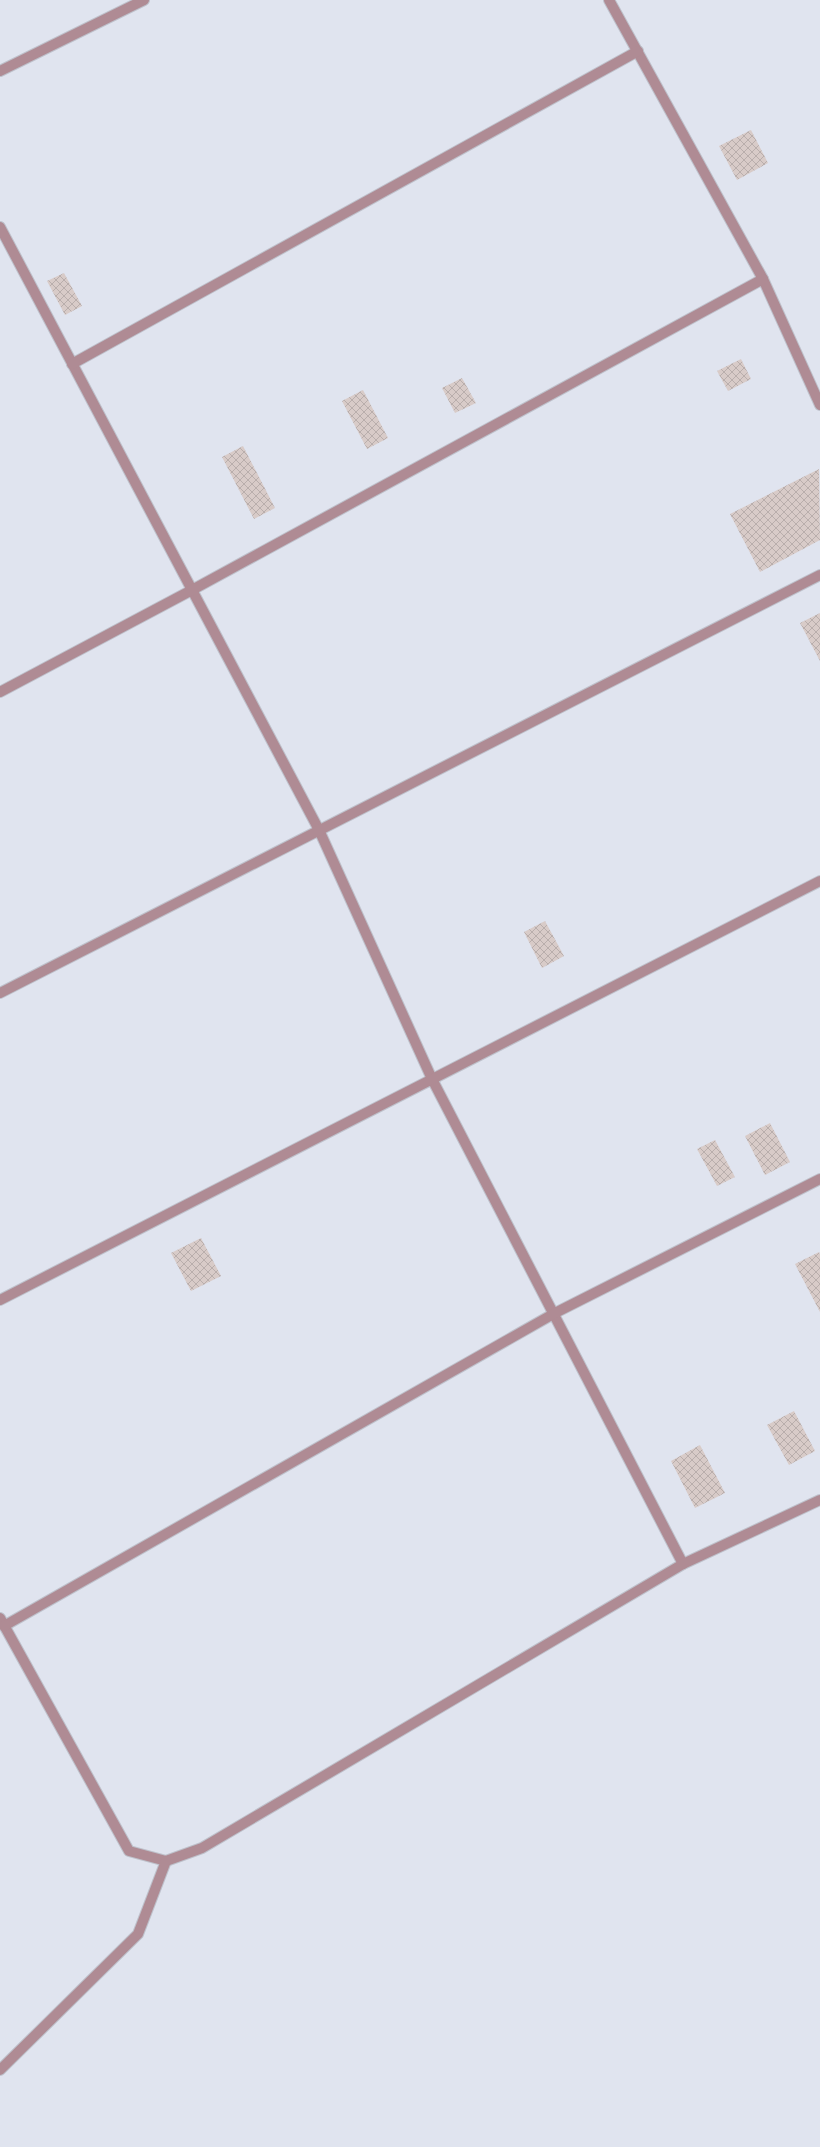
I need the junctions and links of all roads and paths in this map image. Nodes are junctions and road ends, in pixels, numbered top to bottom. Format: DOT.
graph roads {
  1 [pos="144,0"];
  2 [pos="609,0"];
  3 [pos="638,51"];
  4 [pos="0,71"];
  5 [pos="0,227"];
  6 [pos="763,279"];
  7 [pos="72,364"];
  8 [pos="819,402"];
  9 [pos="820,575"];
  10 [pos="192,590"];
  11 [pos="0,692"];
  12 [pos="319,830"];
  13 [pos="820,881"];
  14 [pos="0,993"];
  15 [pos="432,1079"];
  16 [pos="820,1180"];
  17 [pos="0,1300"];
  18 [pos="555,1313"];
  19 [pos="820,1500"];
  20 [pos="683,1564"];
  21 [pos="2,1622"];
  22 [pos="166,1861"];
  23 [pos="0,2070"];
  1 -- 4 [label="street"];
  2 -- 3 [label="street"];
  3 -- 6 [label="street"];
  3 -- 7 [label="street"];
  5 -- 7 [label="street"];
  6 -- 8 [label="street"];
  6 -- 10 [label="street"];
  7 -- 10 [label="street"];
  9 -- 12 [label="street"];
  10 -- 11 [label="street"];
  10 -- 12 [label="street"];
  12 -- 14 [label="street"];
  12 -- 15 [label="street"];
  13 -- 15 [label="street"];
  15 -- 17 [label="street"];
  15 -- 18 [label="street"];
  16 -- 18 [label="street"];
  18 -- 20 [label="street"];
  18 -- 21 [label="street"];
  19 -- 20 [label="street"];
  20 -- 22 [label="street"];
  21 -- 22 [label="street"];
  22 -- 23 [label="street"];
}
